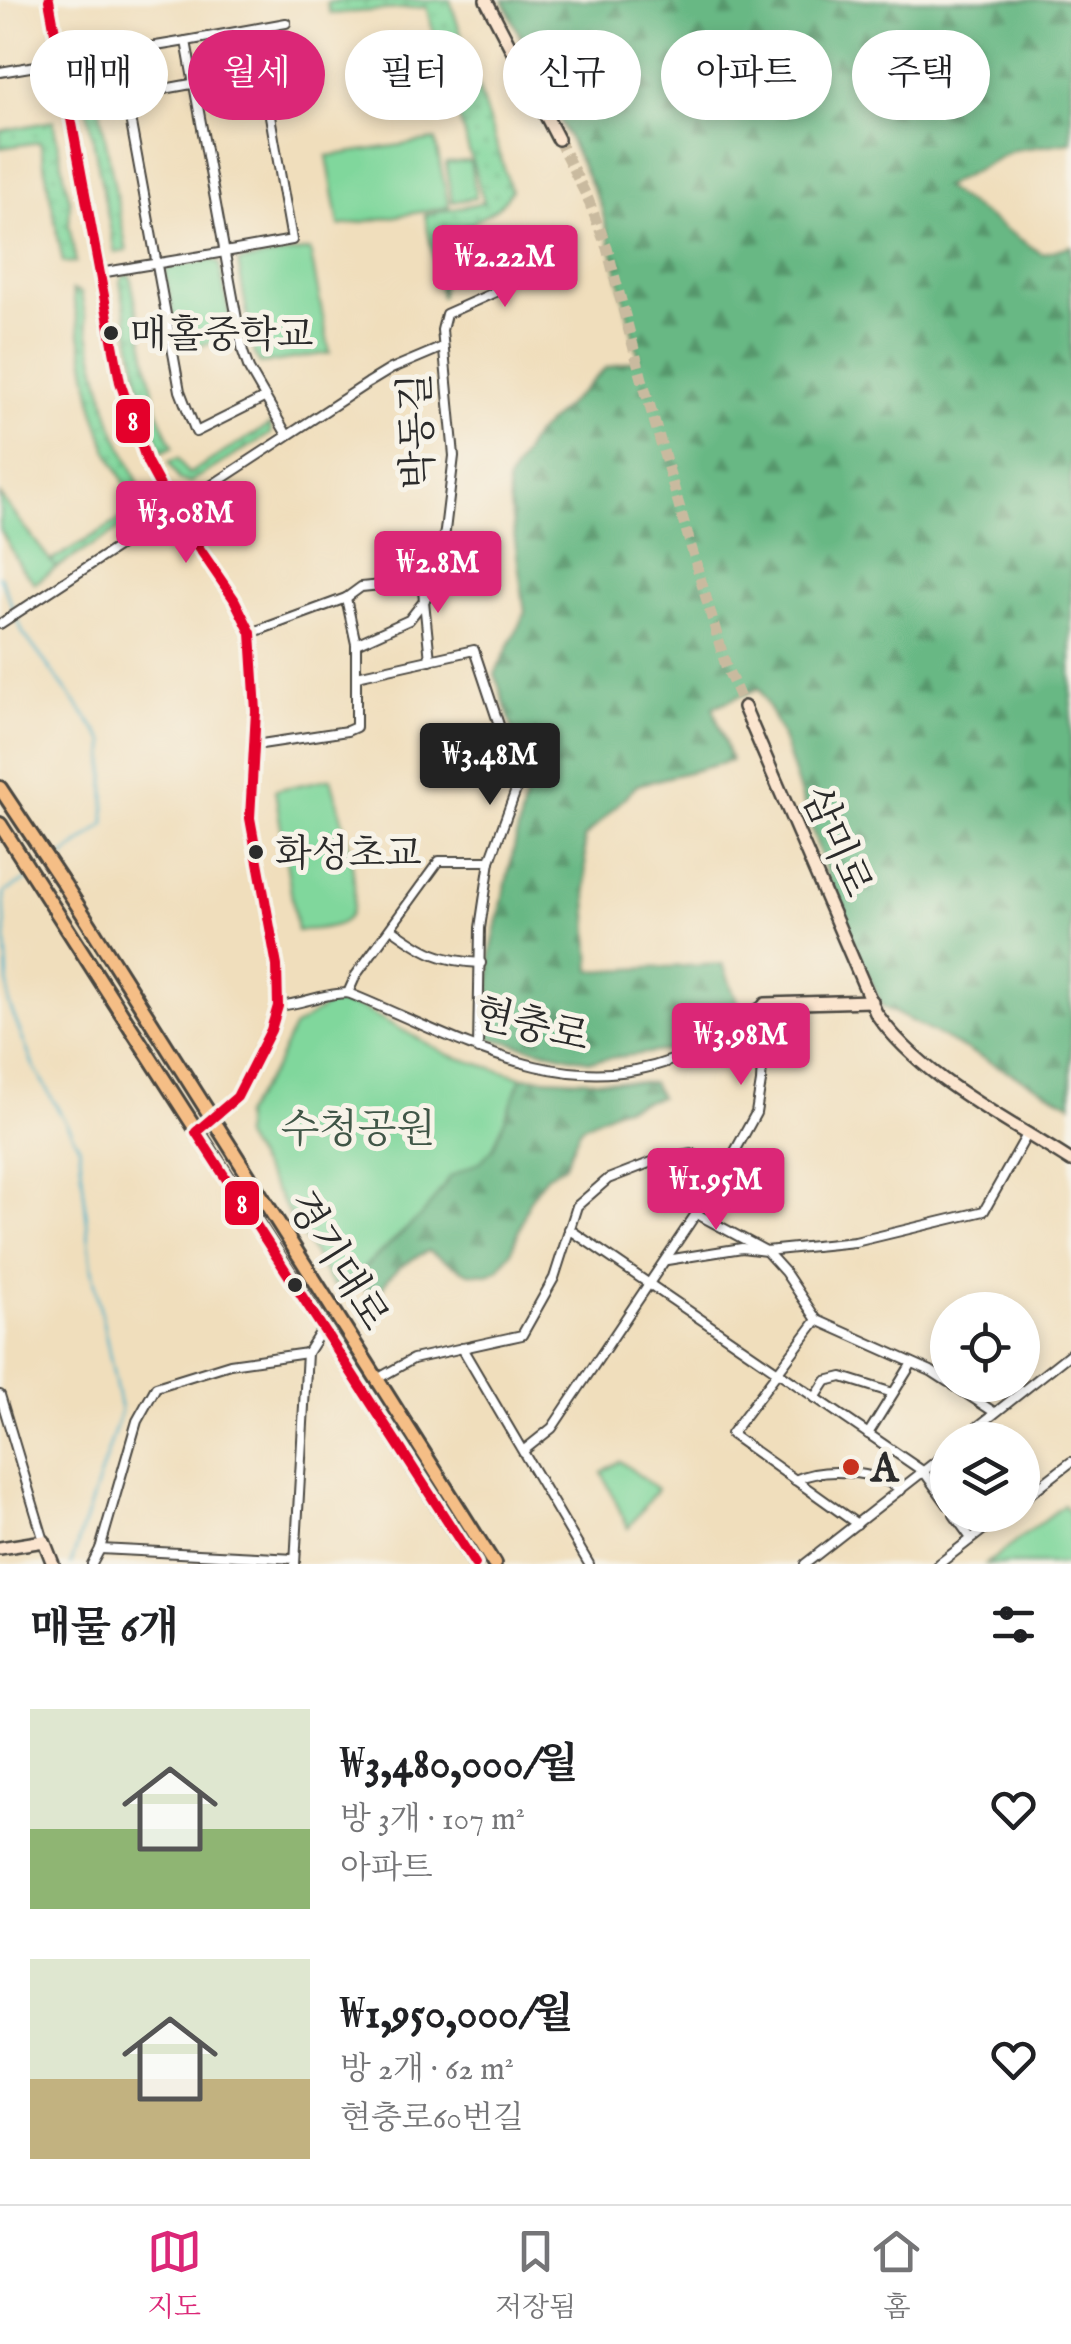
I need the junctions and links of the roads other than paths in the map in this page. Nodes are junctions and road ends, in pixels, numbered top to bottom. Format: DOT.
graph roads {
  1 [pos="49,0"];
  2 [pos="486,0"];
  3 [pos="286,22"];
  4 [pos="55,30"];
  5 [pos="186,41"];
  6 [pos="168,44"];
  7 [pos="188,52"];
  8 [pos="30,66"];
  9 [pos="0,72"];
  10 [pos="188,84"];
  11 [pos="72,120"];
  12 [pos="201,120"];
  13 [pos="271,120"];
  14 [pos="558,140"];
  15 [pos="224,252"];
  16 [pos="157,264"];
  17 [pos="556,265"];
  18 [pos="100,273"];
  19 [pos="443,347"];
  20 [pos="264,398"];
  21 [pos="287,435"];
  22 [pos="173,510"];
  23 [pos="346,598"];
  24 [pos="424,604"];
  25 [pos="1,624"];
  26 [pos="250,633"];
  27 [pos="356,644"];
  28 [pos="430,660"];
  29 [pos="356,676"];
  30 [pos="744,707"];
  31 [pos="255,746"];
  32 [pos="0,788"];
  33 [pos="0,824"];
  34 [pos="490,861"];
  35 [pos="391,928"];
  36 [pos="482,964"];
  37 [pos="348,993"];
  38 [pos="872,1001"];
  39 [pos="766,1004"];
  40 [pos="278,1006"];
  41 [pos="723,1029"];
  42 [pos="478,1050"];
  43 [pos="763,1052"];
  44 [pos="213,1121"];
  45 [pos="196,1132"];
  46 [pos="1028,1132"];
  47 [pos="1071,1160"];
  48 [pos="722,1174"];
  49 [pos="698,1214"];
  50 [pos="570,1229"];
  51 [pos="766,1252"];
  52 [pos="666,1260"];
  53 [pos="650,1284"];
  54 [pos="817,1320"];
  55 [pos="323,1328"];
  56 [pos="462,1348"];
  57 [pos="307,1353"];
  58 [pos="1071,1353"];
  59 [pos="912,1362"];
  60 [pos="776,1372"];
  61 [pos="930,1372"];
  62 [pos="376,1379"];
  63 [pos="894,1394"];
  64 [pos="0,1395"];
  65 [pos="815,1398"];
  66 [pos="979,1402"];
  67 [pos="994,1412"];
  68 [pos="982,1422"];
  69 [pos="868,1434"];
  70 [pos="522,1451"];
  71 [pos="1071,1462"];
  72 [pos="930,1467"];
  73 [pos="924,1472"];
  74 [pos="795,1480"];
  75 [pos="930,1480"];
  76 [pos="1040,1486"];
  77 [pos="901,1490"];
  78 [pos="857,1524"];
  79 [pos="966,1532"];
  80 [pos="977,1532"];
  81 [pos="970,1537"];
  82 [pos="44,1540"];
  83 [pos="0,1548"];
  84 [pos="100,1550"];
  85 [pos="295,1561"];
  86 [pos="53,1564"];
  87 [pos="92,1564"];
  88 [pos="475,1564"];
  89 [pos="494,1564"];
  90 [pos="589,1564"];
  91 [pos="806,1564"];
  92 [pos="939,1564"];
  1 -- 4 [label="street"];
  2 -- 14 [label="street"];
  3 -- 5 [label="street"];
  5 -- 6 [label="street"];
  5 -- 7 [label="street"];
  8 -- 9 [label="street"];
  10 -- 16 [label="street"];
  11 -- 18 [label="street"];
  12 -- 15 [label="street"];
  13 -- 15 [label="street"];
  15 -- 16 [label="street"];
  15 -- 20 [label="street"];
  16 -- 18 [label="street"];
  16 -- 20 [label="street"];
  17 -- 19 [label="street"];
  18 -- 22 [label="street"];
  19 -- 21 [label="street"];
  19 -- 24 [label="street, 박동길"];
  20 -- 21 [label="street"];
  21 -- 22 [label="street"];
  22 -- 25 [label="street"];
  22 -- 26 [label="street"];
  23 -- 24 [label="street"];
  23 -- 26 [label="street"];
  23 -- 27 [label="street"];
  24 -- 27 [label="street"];
  24 -- 28 [label="street"];
  26 -- 31 [label="street"];
  27 -- 29 [label="street"];
  28 -- 29 [label="street"];
  28 -- 34 [label="street"];
  29 -- 31 [label="street"];
  30 -- 38 [label="street, 삼미로"];
  31 -- 40 [label="street"];
  32 -- 44 [label="main road, 경기대로"];
  33 -- 45 [label="main road, 경기대로"];
  34 -- 35 [label="street"];
  34 -- 36 [label="street"];
  35 -- 36 [label="street"];
  35 -- 37 [label="street"];
  36 -- 42 [label="street"];
  37 -- 40 [label="street"];
  37 -- 42 [label="street, 현충로"];
  38 -- 39 [label="street"];
  38 -- 46 [label="street"];
  39 -- 41 [label="street, 현충로"];
  39 -- 43 [label="street"];
  40 -- 44 [label="street"];
  41 -- 42 [label="street, 현충로"];
  41 -- 43 [label="street"];
  43 -- 48 [label="street"];
  44 -- 45 [label="street"];
  44 -- 62 [label="main road, 경기대로"];
  45 -- 55 [label="main road, 경기대로"];
  46 -- 47 [label="street"];
  46 -- 51 [label="street"];
  48 -- 49 [label="street"];
  48 -- 50 [label="street"];
  49 -- 51 [label="street"];
  49 -- 52 [label="street"];
  50 -- 53 [label="street"];
  50 -- 56 [label="street"];
  51 -- 52 [label="street"];
  51 -- 54 [label="street"];
  52 -- 53 [label="street"];
  53 -- 60 [label="street"];
  53 -- 70 [label="street"];
  54 -- 59 [label="street"];
  54 -- 60 [label="street"];
  55 -- 57 [label="street"];
  55 -- 88 [label="main road, 경기대로"];
  56 -- 62 [label="street"];
  56 -- 70 [label="street"];
  57 -- 84 [label="street"];
  57 -- 85 [label="street"];
  58 -- 67 [label="street"];
  59 -- 61 [label="street"];
  59 -- 63 [label="street"];
  60 -- 65 [label="street"];
  60 -- 74 [label="street"];
  62 -- 89 [label="main road, 경기대로"];
  63 -- 65 [label="street"];
  63 -- 69 [label="street"];
  64 -- 82 [label="street"];
  65 -- 69 [label="street"];
  66 -- 67 [label="street"];
  67 -- 68 [label="street"];
  69 -- 73 [label="street"];
  70 -- 90 [label="street"];
  71 -- 76 [label="street"];
  72 -- 73 [label="street"];
  73 -- 75 [label="street"];
  73 -- 77 [label="street"];
  74 -- 77 [label="street"];
  74 -- 78 [label="street"];
  77 -- 78 [label="street"];
  78 -- 91 [label="street"];
  79 -- 81 [label="street"];
  80 -- 81 [label="street"];
  81 -- 92 [label="street"];
  82 -- 83 [label="street"];
  82 -- 86 [label="street"];
  84 -- 85 [label="street"];
  84 -- 87 [label="street"];
}
